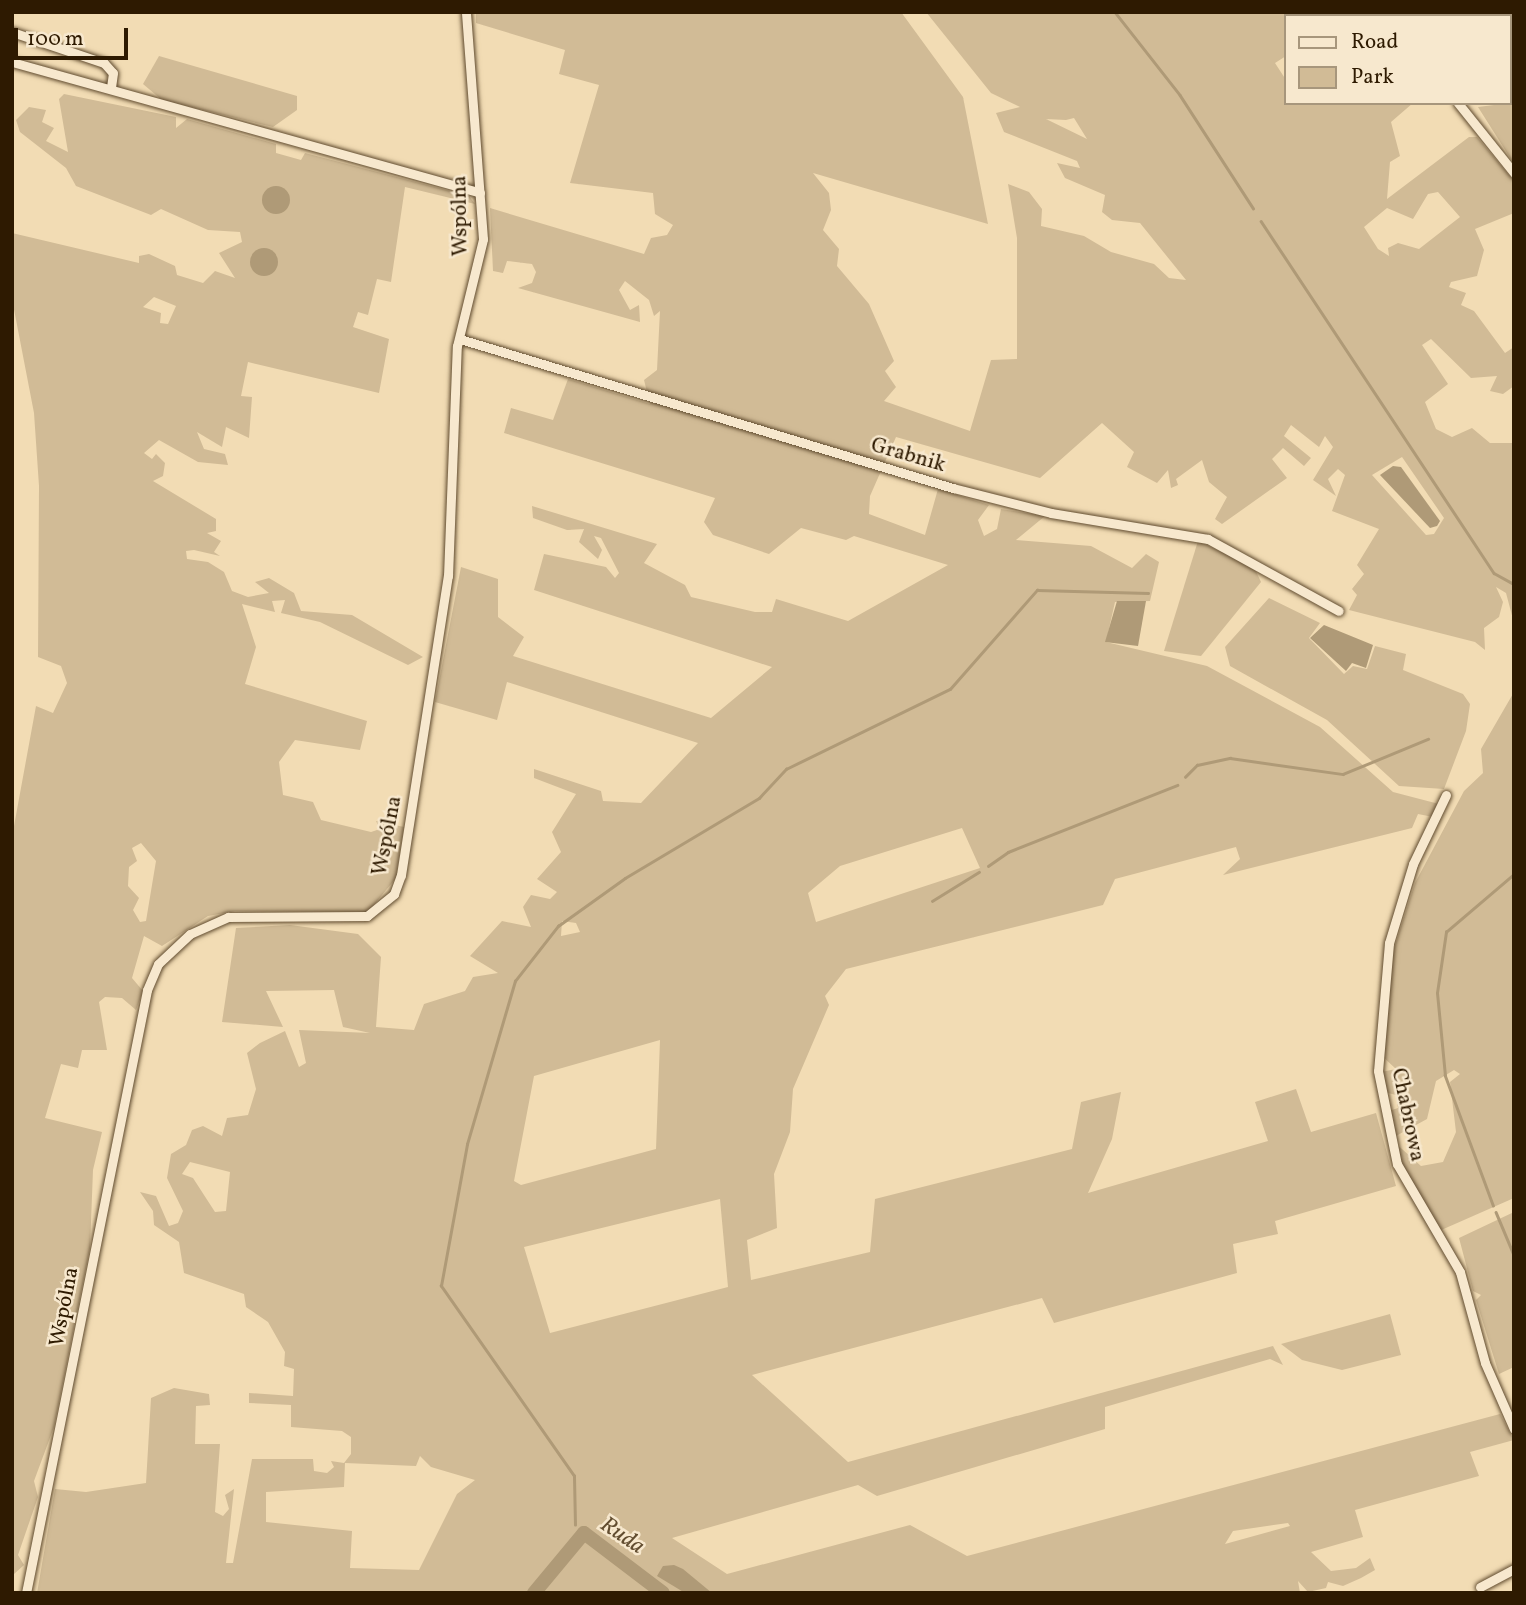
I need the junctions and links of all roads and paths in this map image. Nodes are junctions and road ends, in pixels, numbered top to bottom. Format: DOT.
graph roads {
  1 [pos="466,12"];
  2 [pos="12,32"];
  3 [pos="12,62"];
  4 [pos="111,88"];
  5 [pos="1460,105"];
  6 [pos="1514,173"];
  7 [pos="480,193"];
  8 [pos="460,339"];
  9 [pos="1339,611"];
  10 [pos="1447,795"];
  11 [pos="1514,1429"];
  12 [pos="1514,1569"];
  13 [pos="1480,1587"];
  14 [pos="26,1593"];
  1 -- 7 [label="street, Wspólna"];
  2 -- 4 [label="street"];
  3 -- 4 [label="street"];
  4 -- 7 [label="street"];
  5 -- 6 [label="street"];
  7 -- 8 [label="street, Wspólna"];
  8 -- 9 [label="street, Grabnik"];
  8 -- 14 [label="street, Wspólna"];
  10 -- 11 [label="street, Chabrowa"];
  12 -- 13 [label="street"];
}
